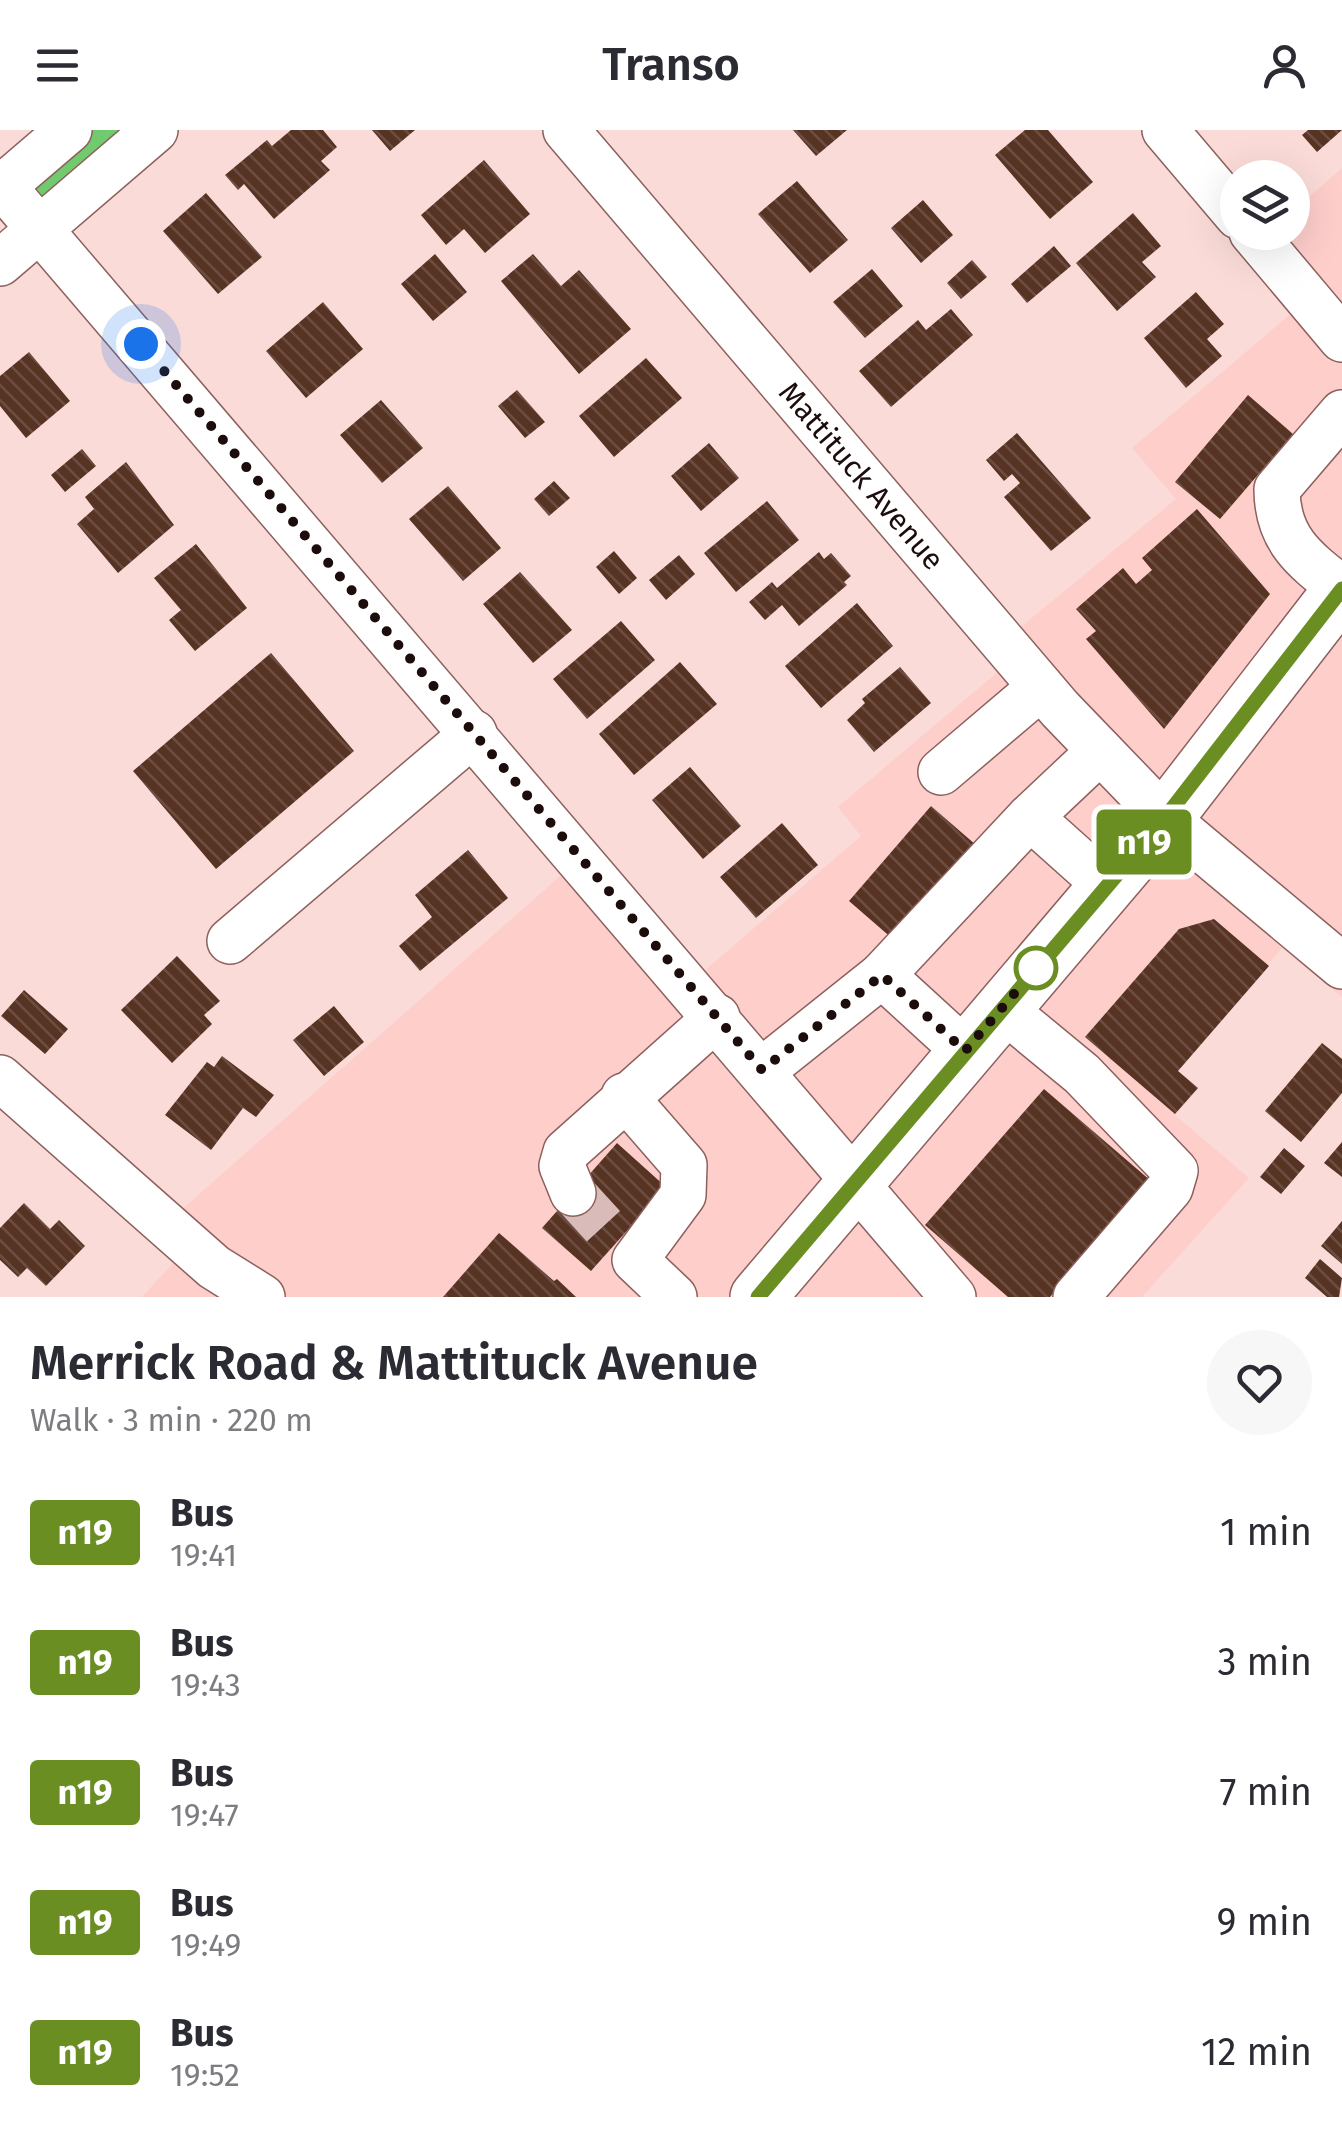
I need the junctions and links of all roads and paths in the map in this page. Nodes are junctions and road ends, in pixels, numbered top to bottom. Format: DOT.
graph roads {
  1 [pos="69,130"];
  2 [pos="155,130"];
  3 [pos="566,130"];
  4 [pos="1165,130"];
  5 [pos="1,186"];
  6 [pos="1220,195"];
  7 [pos="40,228"];
  8 [pos="1267,250"];
  9 [pos="0,263"];
  10 [pos="1342,339"];
  11 [pos="1342,413"];
  12 [pos="1342,589"];
  13 [pos="1041,687"];
  14 [pos="474,733"];
  15 [pos="1100,750"];
  16 [pos="941,772"];
  17 [pos="1030,817"];
  18 [pos="1165,818"];
  19 [pos="1107,886"];
  20 [pos="230,940"];
  21 [pos="1342,966"];
  22 [pos="882,975"];
  23 [pos="1002,1008"];
  24 [pos="716,1017"];
  25 [pos="965,1051"];
  26 [pos="762,1070"];
  27 [pos="0,1078"];
  28 [pos="624,1096"];
  29 [pos="856,1178"];
  30 [pos="573,1192"];
  31 [pos="262,1297"];
  32 [pos="674,1297"];
  33 [pos="758,1297"];
  34 [pos="953,1297"];
  35 [pos="1076,1297"];
  1 -- 5 [label="street"];
  2 -- 7 [label="street"];
  3 -- 13 [label="street, Mattituck Avenue"];
  4 -- 6 [label="street"];
  5 -- 7 [label="street"];
  7 -- 9 [label="street"];
  7 -- 14 [label="street"];
  8 -- 10 [label="street"];
  11 -- 12 [label="street"];
  12 -- 18 [label="main road"];
  13 -- 15 [label="street, Mattituck Avenue"];
  13 -- 16 [label="street"];
  14 -- 20 [label="street"];
  14 -- 24 [label="street"];
  15 -- 17 [label="street"];
  15 -- 18 [label="street, Mattituck Avenue"];
  17 -- 19 [label="street"];
  17 -- 22 [label="street"];
  18 -- 19 [label="main road"];
  18 -- 21 [label="street, Mattituck Avenue"];
  19 -- 23 [label="main road"];
  22 -- 25 [label="street"];
  22 -- 26 [label="street"];
  23 -- 25 [label="main road"];
  23 -- 35 [label="street"];
  24 -- 26 [label="street"];
  24 -- 28 [label="street"];
  25 -- 29 [label="main road"];
  26 -- 29 [label="street"];
  27 -- 31 [label="street"];
  28 -- 30 [label="street"];
  28 -- 32 [label="street"];
  29 -- 33 [label="main road"];
  29 -- 34 [label="street"];
}
